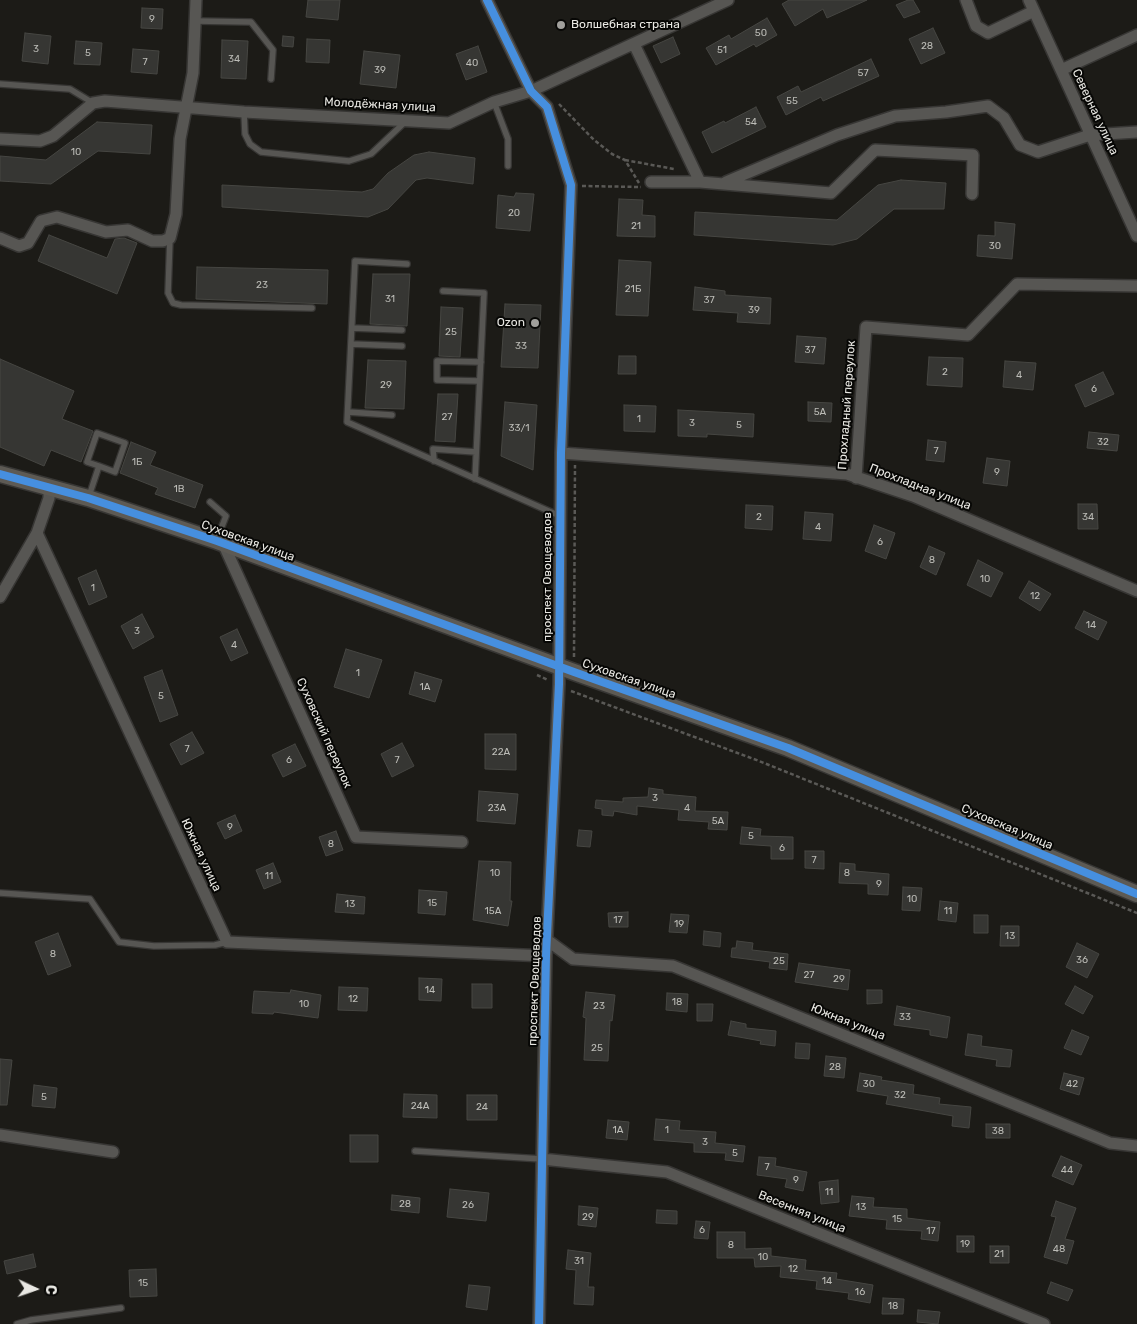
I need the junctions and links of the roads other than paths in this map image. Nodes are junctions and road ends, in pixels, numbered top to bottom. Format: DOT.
graph roads {
  1 [pos="196,0"];
  2 [pos="488,0"];
  3 [pos="728,0"];
  4 [pos="966,0"];
  5 [pos="1031,5"];
  6 [pos="196,21"];
  7 [pos="1137,35"];
  8 [pos="634,44"];
  9 [pos="1061,70"];
  10 [pos="271,79"];
  11 [pos="0,84"];
  12 [pos="536,88"];
  13 [pos="494,102"];
  14 [pos="94,103"];
  15 [pos="186,107"];
  16 [pos="244,112"];
  17 [pos="408,120"];
  18 [pos="1137,132"];
  19 [pos="1090,134"];
  20 [pos="0,139"];
  21 [pos="508,166"];
  22 [pos="651,182"];
  23 [pos="700,182"];
  24 [pos="724,183"];
  25 [pos="972,194"];
  26 [pos="1137,236"];
  27 [pos="0,238"];
  28 [pos="170,238"];
  29 [pos="407,264"];
  30 [pos="1137,286"];
  31 [pos="443,291"];
  32 [pos="312,308"];
  33 [pos="352,328"];
  34 [pos="402,330"];
  35 [pos="351,344"];
  36 [pos="402,346"];
  37 [pos="481,362"];
  38 [pos="480,381"];
  39 [pos="348,412"];
  40 [pos="392,415"];
  41 [pos="476,452"];
  42 [pos="561,453"];
  43 [pos="434,460"];
  44 [pos="98,466"];
  45 [pos="0,474"];
  46 [pos="856,478"];
  47 [pos="475,479"];
  48 [pos="49,486"];
  49 [pos="88,498"];
  50 [pos="210,502"];
  51 [pos="560,516"];
  52 [pos="37,533"];
  53 [pos="220,542"];
  54 [pos="1137,591"];
  55 [pos="0,598"];
  56 [pos="559,667"];
  57 [pos="462,842"];
  58 [pos="0,892"];
  59 [pos="1137,894"];
  60 [pos="547,940"];
  61 [pos="226,942"];
  62 [pos="546,956"];
  63 [pos="0,1135"];
  64 [pos="1137,1146"];
  65 [pos="415,1151"];
  66 [pos="113,1152"];
  67 [pos="542,1159"];
  68 [pos="121,1308"];
  69 [pos="18,1324"];
  70 [pos="538,1324"];
  71 [pos="1044,1324"];
  1 -- 6 [label="street"];
  2 -- 12 [label="street, проспект Овощеводов"];
  3 -- 8 [label="street, Молодёжная улица"];
  4 -- 5 [label="street"];
  5 -- 9 [label="street, Северная улица"];
  6 -- 10 [label="lane"];
  6 -- 15 [label="street"];
  7 -- 9 [label="street"];
  8 -- 12 [label="street, Молодёжная улица"];
  8 -- 23 [label="street"];
  9 -- 19 [label="street, Северная улица"];
  11 -- 14 [label="lane"];
  12 -- 13 [label="street, Молодёжная улица"];
  12 -- 42 [label="street, проспект Овощеводов"];
  13 -- 17 [label="street, Молодёжная улица"];
  13 -- 21 [label="lane"];
  14 -- 15 [label="street, Молодёжная улица"];
  14 -- 20 [label="street"];
  15 -- 16 [label="street, Молодёжная улица"];
  15 -- 28 [label="street"];
  16 -- 17 [label="street, Молодёжная улица"];
  16 -- 17 [label="lane"];
  18 -- 19 [label="street"];
  19 -- 24 [label="street"];
  19 -- 26 [label="street, Северная улица"];
  22 -- 23 [label="street"];
  23 -- 24 [label="street"];
  24 -- 25 [label="street"];
  27 -- 28 [label="street"];
  28 -- 32 [label="lane"];
  29 -- 33 [label="lane"];
  30 -- 46 [label="street, Прохладный переулок"];
  31 -- 37 [label="lane"];
  33 -- 34 [label="lane"];
  33 -- 35 [label="lane"];
  35 -- 36 [label="lane"];
  35 -- 39 [label="lane"];
  37 -- 38 [label="lane"];
  37 -- 38 [label="lane"];
  38 -- 41 [label="lane"];
  39 -- 40 [label="lane"];
  39 -- 43 [label="lane"];
  41 -- 43 [label="lane"];
  41 -- 47 [label="lane"];
  42 -- 46 [label="street, Прохладная улица"];
  42 -- 51 [label="street, проспект Овощеводов"];
  43 -- 47 [label="lane"];
  44 -- 44 [label="lane"];
  44 -- 49 [label="lane"];
  45 -- 48 [label="street, Суховская улица"];
  46 -- 54 [label="street, Прохладная улица"];
  47 -- 51 [label="lane"];
  48 -- 49 [label="street, Суховская улица"];
  48 -- 52 [label="street"];
  49 -- 53 [label="street, Суховская улица"];
  50 -- 53 [label="lane"];
  51 -- 56 [label="street, проспект Овощеводов"];
  52 -- 55 [label="street"];
  52 -- 61 [label="street, Южная улица"];
  53 -- 56 [label="street, Суховская улица"];
  53 -- 57 [label="street, Суховский переулок"];
  56 -- 59 [label="street, Суховская улица"];
  56 -- 60 [label="street, проспект Овощеводов"];
  58 -- 61 [label="lane"];
  60 -- 62 [label="street, проспект Овощеводов"];
  60 -- 64 [label="street, Южная улица"];
  61 -- 62 [label="street"];
  62 -- 67 [label="street, проспект Овощеводов"];
  63 -- 66 [label="street"];
  65 -- 67 [label="lane"];
  67 -- 70 [label="street, проспект Овощеводов"];
  67 -- 71 [label="street, Весенняя улица"];
  68 -- 69 [label="lane"];
}
